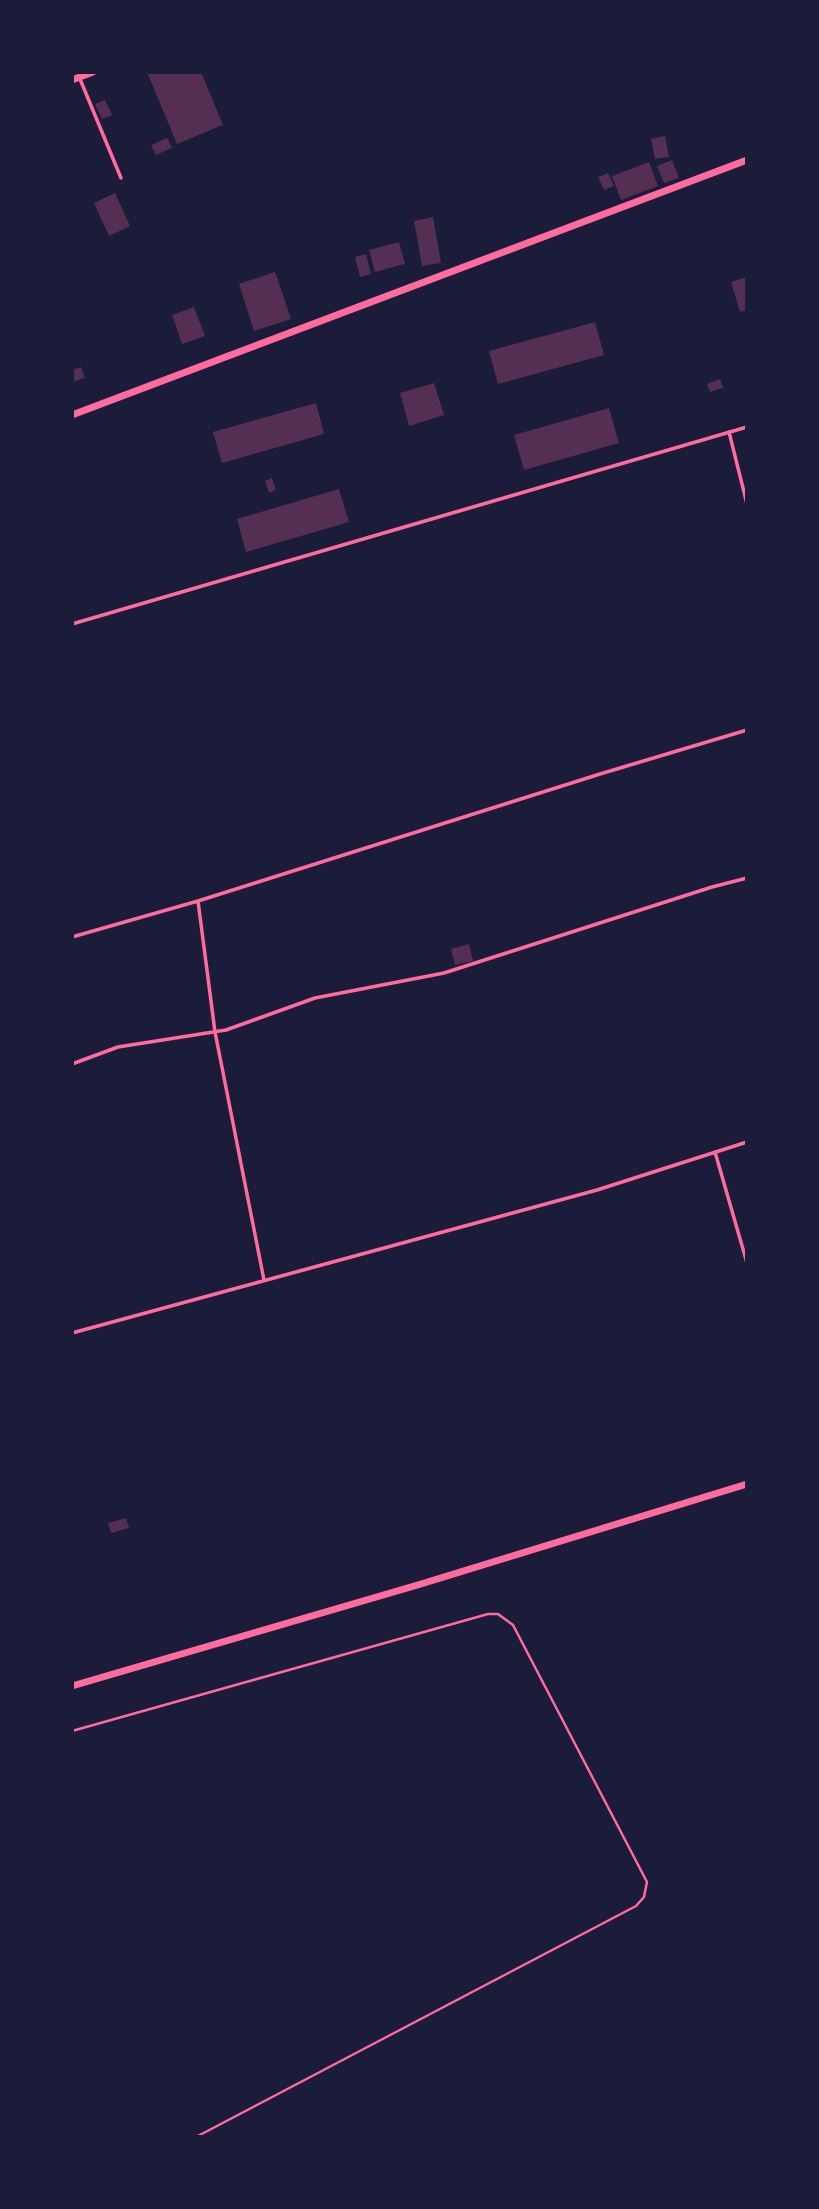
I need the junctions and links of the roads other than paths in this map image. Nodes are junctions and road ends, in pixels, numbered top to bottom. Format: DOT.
graph roads {
  1 [pos="93,72"];
  2 [pos="76,78"];
  3 [pos="747,160"];
  4 [pos="121,178"];
  5 [pos="72,415"];
  6 [pos="747,427"];
  7 [pos="729,432"];
  8 [pos="747,504"];
  9 [pos="72,624"];
  10 [pos="747,730"];
  11 [pos="747,878"];
  12 [pos="198,901"];
  13 [pos="72,937"];
  14 [pos="215,1032"];
  15 [pos="72,1063"];
  16 [pos="747,1142"];
  17 [pos="715,1152"];
  18 [pos="747,1262"];
  19 [pos="264,1280"];
  20 [pos="72,1333"];
  21 [pos="747,1484"];
  22 [pos="72,1686"];
  1 -- 2 [label="street"];
  2 -- 4 [label="lane"];
  3 -- 5 [label="street"];
  6 -- 7 [label="lane"];
  7 -- 8 [label="lane"];
  7 -- 9 [label="lane"];
  10 -- 12 [label="lane"];
  11 -- 14 [label="lane"];
  12 -- 13 [label="lane"];
  12 -- 14 [label="lane"];
  14 -- 15 [label="lane"];
  14 -- 19 [label="lane"];
  16 -- 17 [label="lane"];
  17 -- 18 [label="lane"];
  17 -- 19 [label="lane"];
  19 -- 20 [label="lane"];
  21 -- 22 [label="street"];
}
